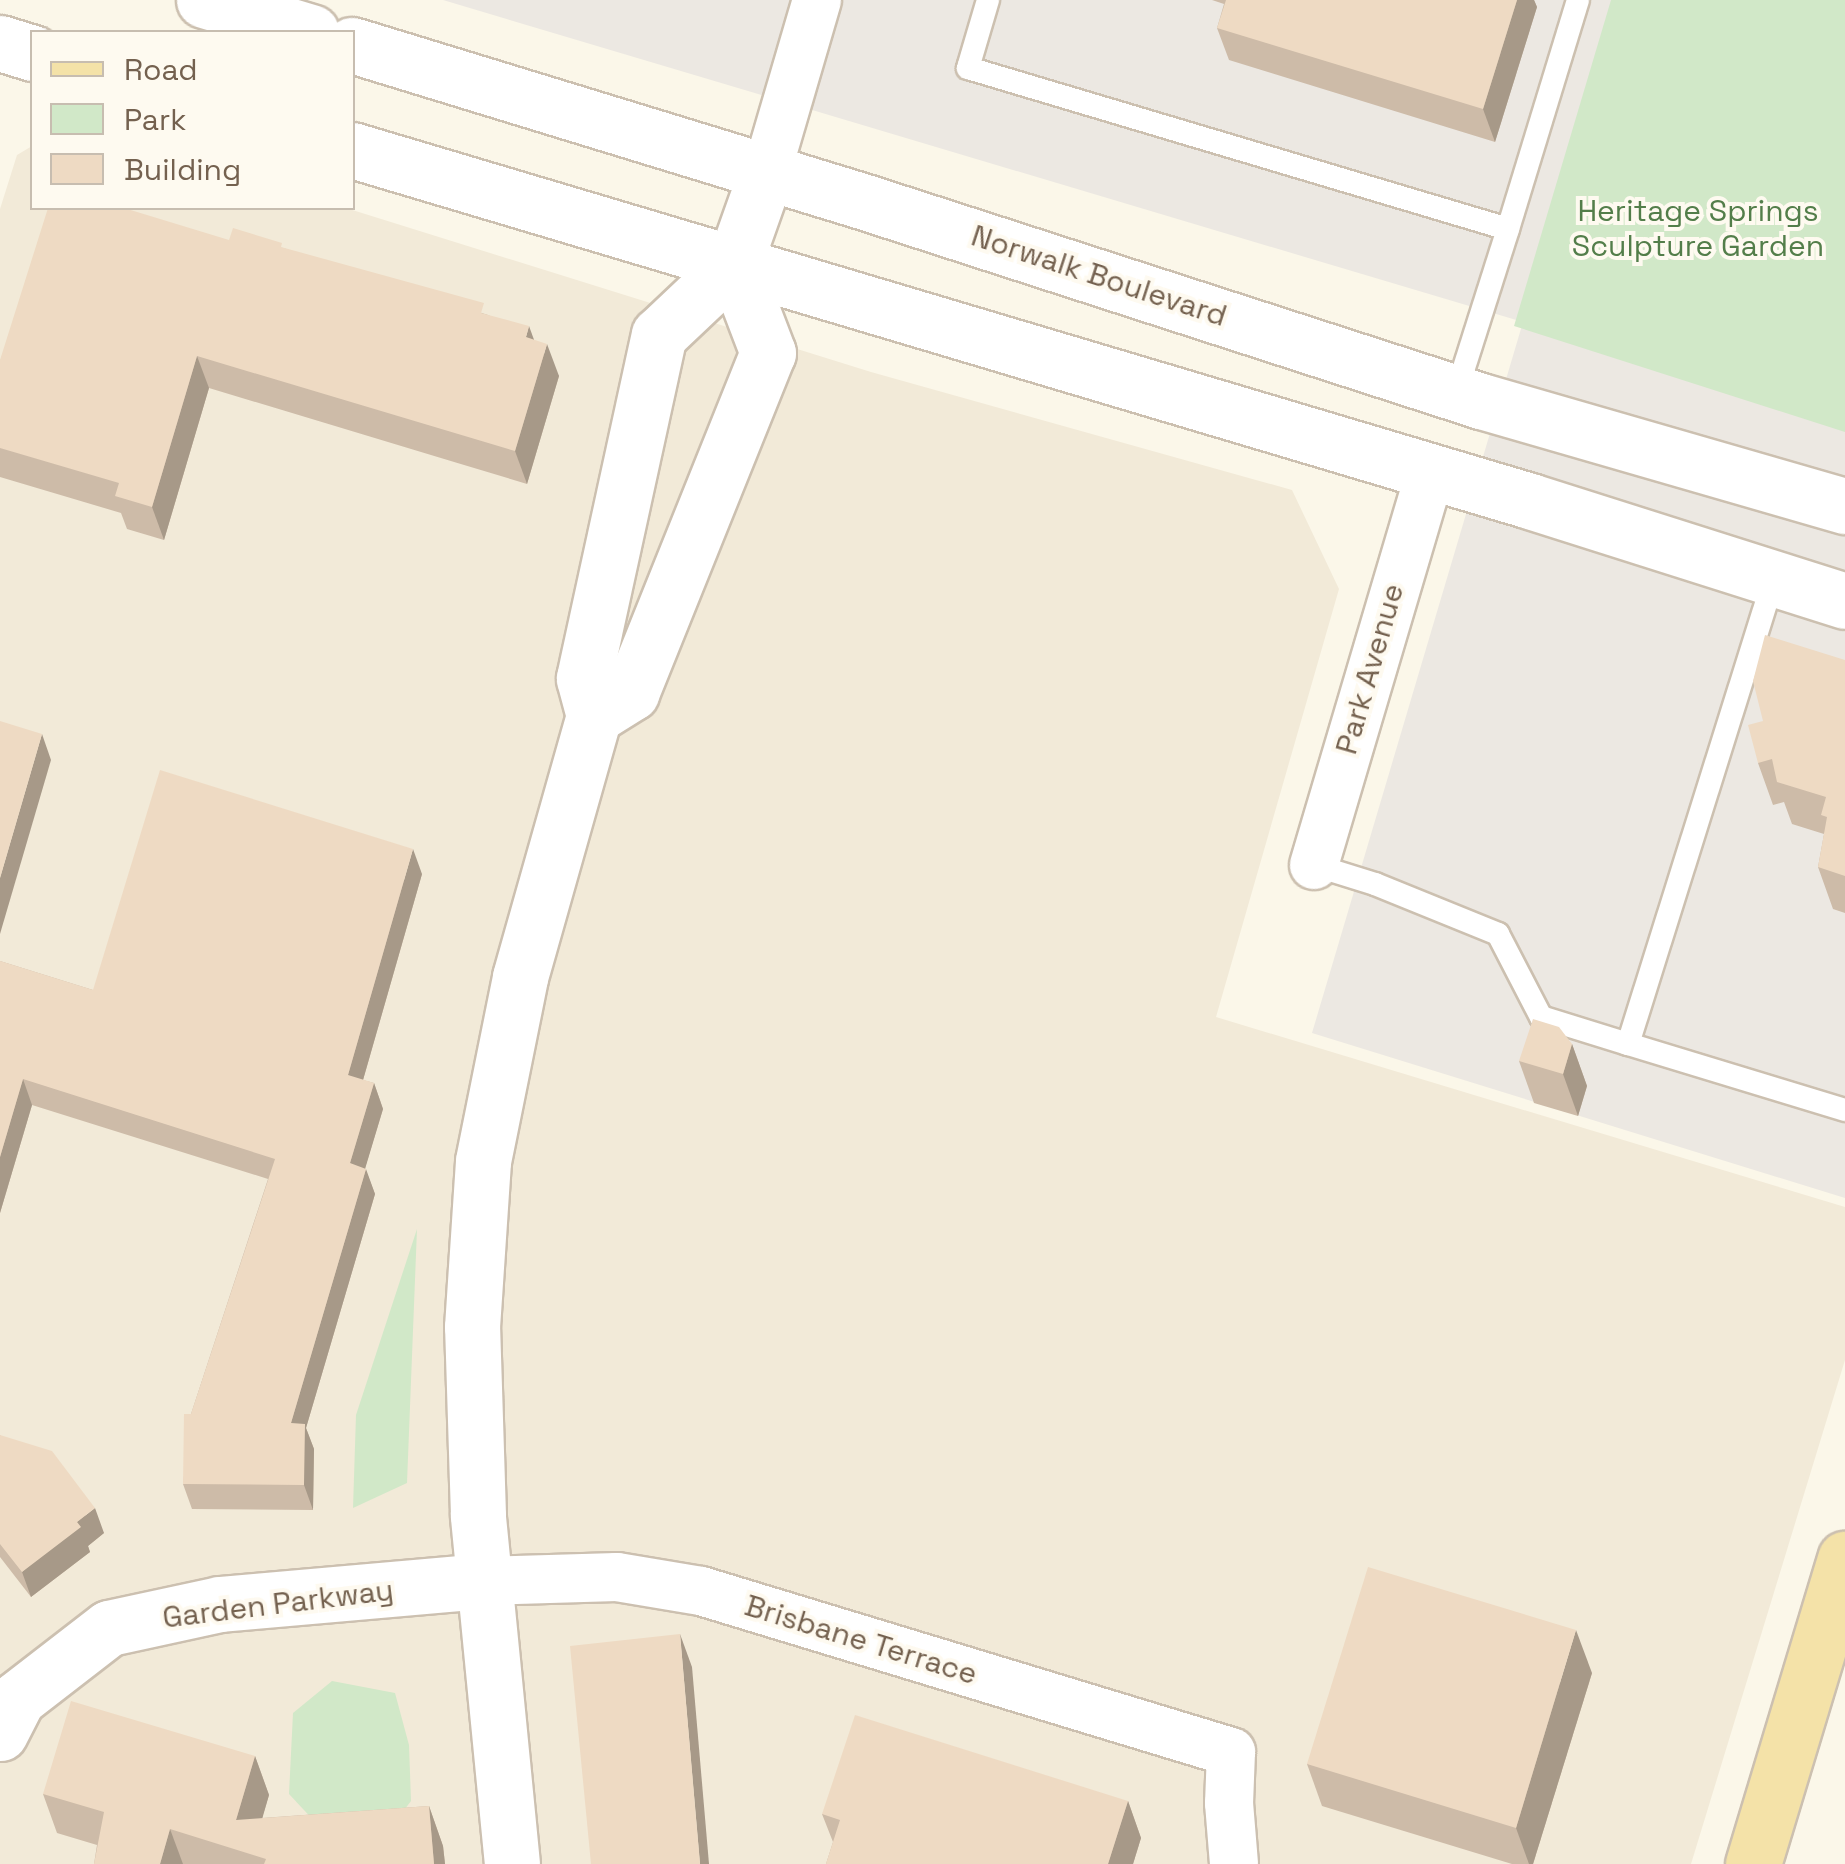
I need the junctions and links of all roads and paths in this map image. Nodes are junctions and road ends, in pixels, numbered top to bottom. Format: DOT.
graph roads {
  1 [pos="204,0"];
  2 [pos="816,0"];
  3 [pos="988,0"];
  4 [pos="1578,0"];
  5 [pos="304,30"];
  6 [pos="0,43"];
  7 [pos="355,46"];
  8 [pos="30,52"];
  9 [pos="355,151"];
  10 [pos="767,171"];
  11 [pos="1508,229"];
  12 [pos="734,264"];
  13 [pos="1456,392"];
  14 [pos="1430,473"];
  15 [pos="1845,506"];
  16 [pos="616,533"];
  17 [pos="689,552"];
  18 [pos="1774,578"];
  19 [pos="1845,600"];
  20 [pos="594,716"];
  21 [pos="1314,865"];
  22 [pos="1628,1044"];
  23 [pos="1845,1110"];
  24 [pos="1845,1559"];
  25 [pos="482,1581"];
  26 [pos="0,1732"];
  27 [pos="512,1864"];
  28 [pos="1234,1864"];
  29 [pos="1754,1864"];
  1 -- 5 [label="main road"];
  2 -- 10 [label="street"];
  3 -- 11 [label="lane"];
  4 -- 11 [label="lane"];
  6 -- 8 [label="main road"];
  7 -- 10 [label="main road, Norwalk Boulevard"];
  9 -- 12 [label="main road"];
  10 -- 12 [label="main road"];
  10 -- 13 [label="main road, Norwalk Boulevard"];
  11 -- 13 [label="lane"];
  12 -- 14 [label="main road"];
  12 -- 16 [label="main road"];
  12 -- 17 [label="main road"];
  13 -- 15 [label="main road, Norwalk Boulevard"];
  14 -- 18 [label="main road"];
  14 -- 21 [label="street, Park Avenue"];
  16 -- 17 [label="main road"];
  16 -- 20 [label="main road"];
  17 -- 20 [label="main road"];
  18 -- 19 [label="main road"];
  18 -- 22 [label="lane"];
  20 -- 25 [label="main road"];
  21 -- 22 [label="lane"];
  22 -- 23 [label="lane"];
  24 -- 29 [label="main road"];
  25 -- 26 [label="main road, Garden Parkway"];
  25 -- 27 [label="main road"];
  25 -- 28 [label="street, Brisbane Terrace"];
}
